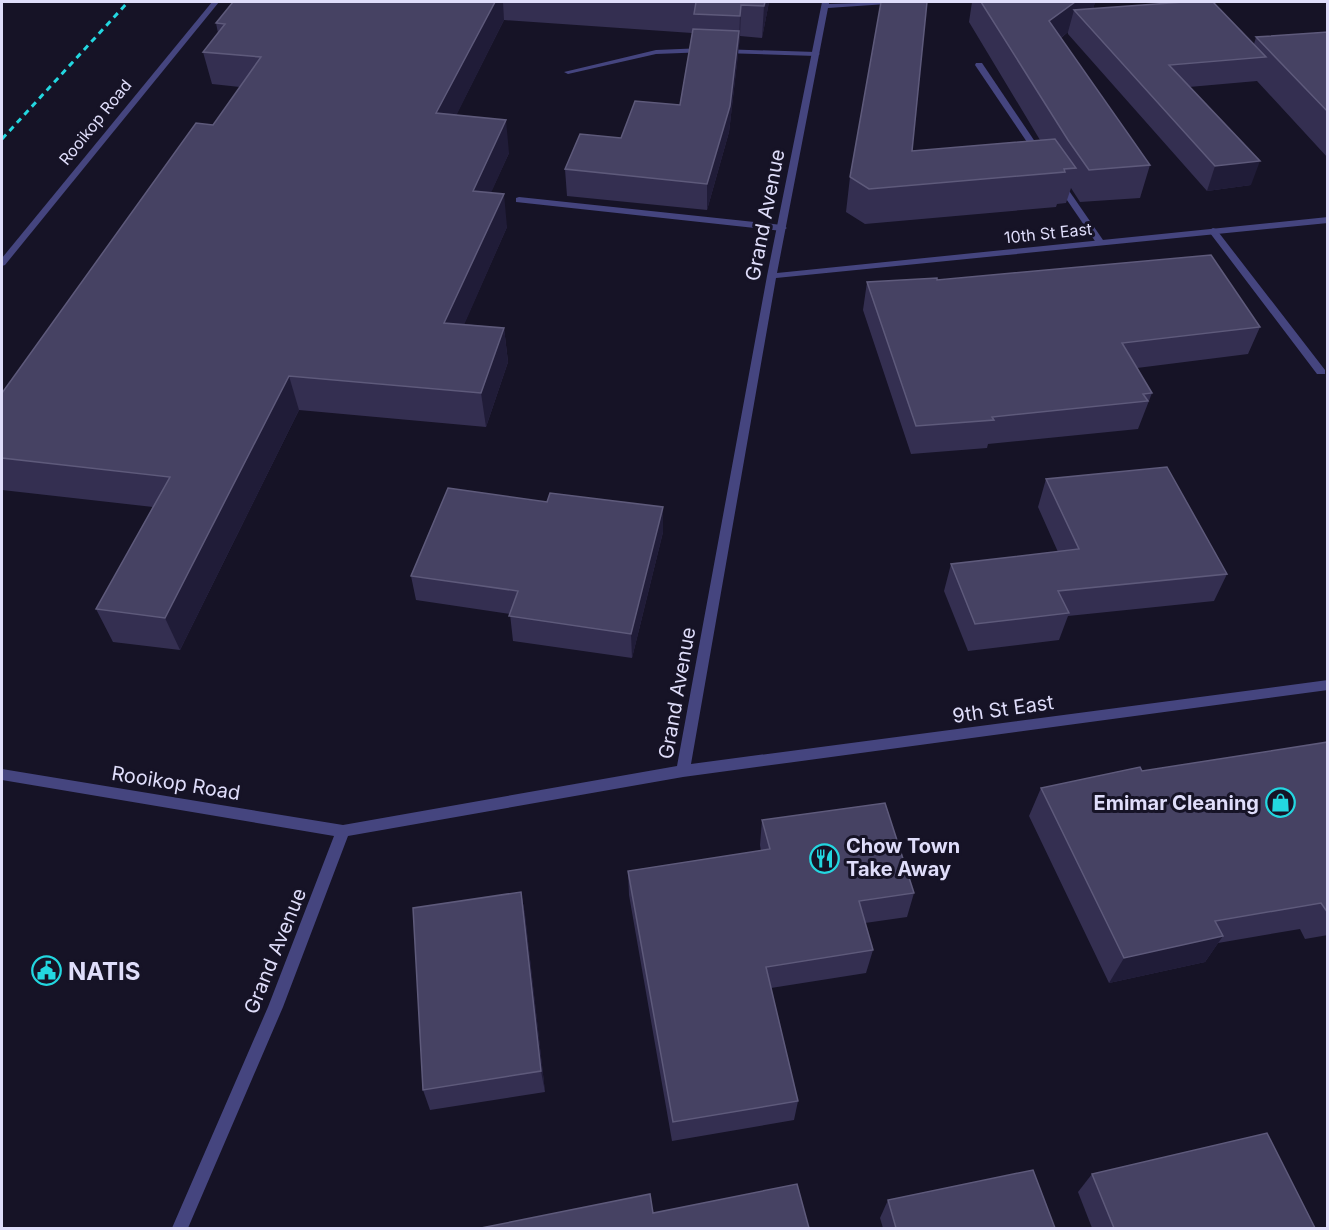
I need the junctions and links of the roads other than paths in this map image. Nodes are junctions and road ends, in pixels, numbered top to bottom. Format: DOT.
graph roads {
  1 [pos="215,2"];
  2 [pos="888,2"];
  3 [pos="826,4"];
  4 [pos="816,54"];
  5 [pos="979,64"];
  6 [pos="568,72"];
  7 [pos="1046,163"];
  8 [pos="1053,173"];
  9 [pos="519,200"];
  10 [pos="1328,220"];
  11 [pos="782,228"];
  12 [pos="1213,231"];
  13 [pos="1100,242"];
  14 [pos="2,263"];
  15 [pos="772,276"];
  16 [pos="1321,372"];
  17 [pos="1328,685"];
  18 [pos="683,771"];
  19 [pos="2,774"];
  20 [pos="344,831"];
  21 [pos="180,1228"];
  1 -- 14 [label="street, Rooikop Road"];
  2 -- 3 [label="street"];
  3 -- 4 [label="street, Grand Avenue"];
  4 -- 6 [label="street"];
  4 -- 11 [label="street, Grand Avenue"];
  5 -- 7 [label="street"];
  8 -- 13 [label="street"];
  9 -- 11 [label="street"];
  10 -- 12 [label="street, 10th St East"];
  11 -- 15 [label="street, Grand Avenue"];
  12 -- 13 [label="street, 10th St East"];
  12 -- 16 [label="street"];
  13 -- 15 [label="street, 10th St East"];
  15 -- 18 [label="street, Grand Avenue"];
  17 -- 18 [label="street, 9th St East"];
  18 -- 20 [label="street, Grand Avenue"];
  19 -- 20 [label="street, Rooikop Road"];
  20 -- 21 [label="street, Grand Avenue"];
}
